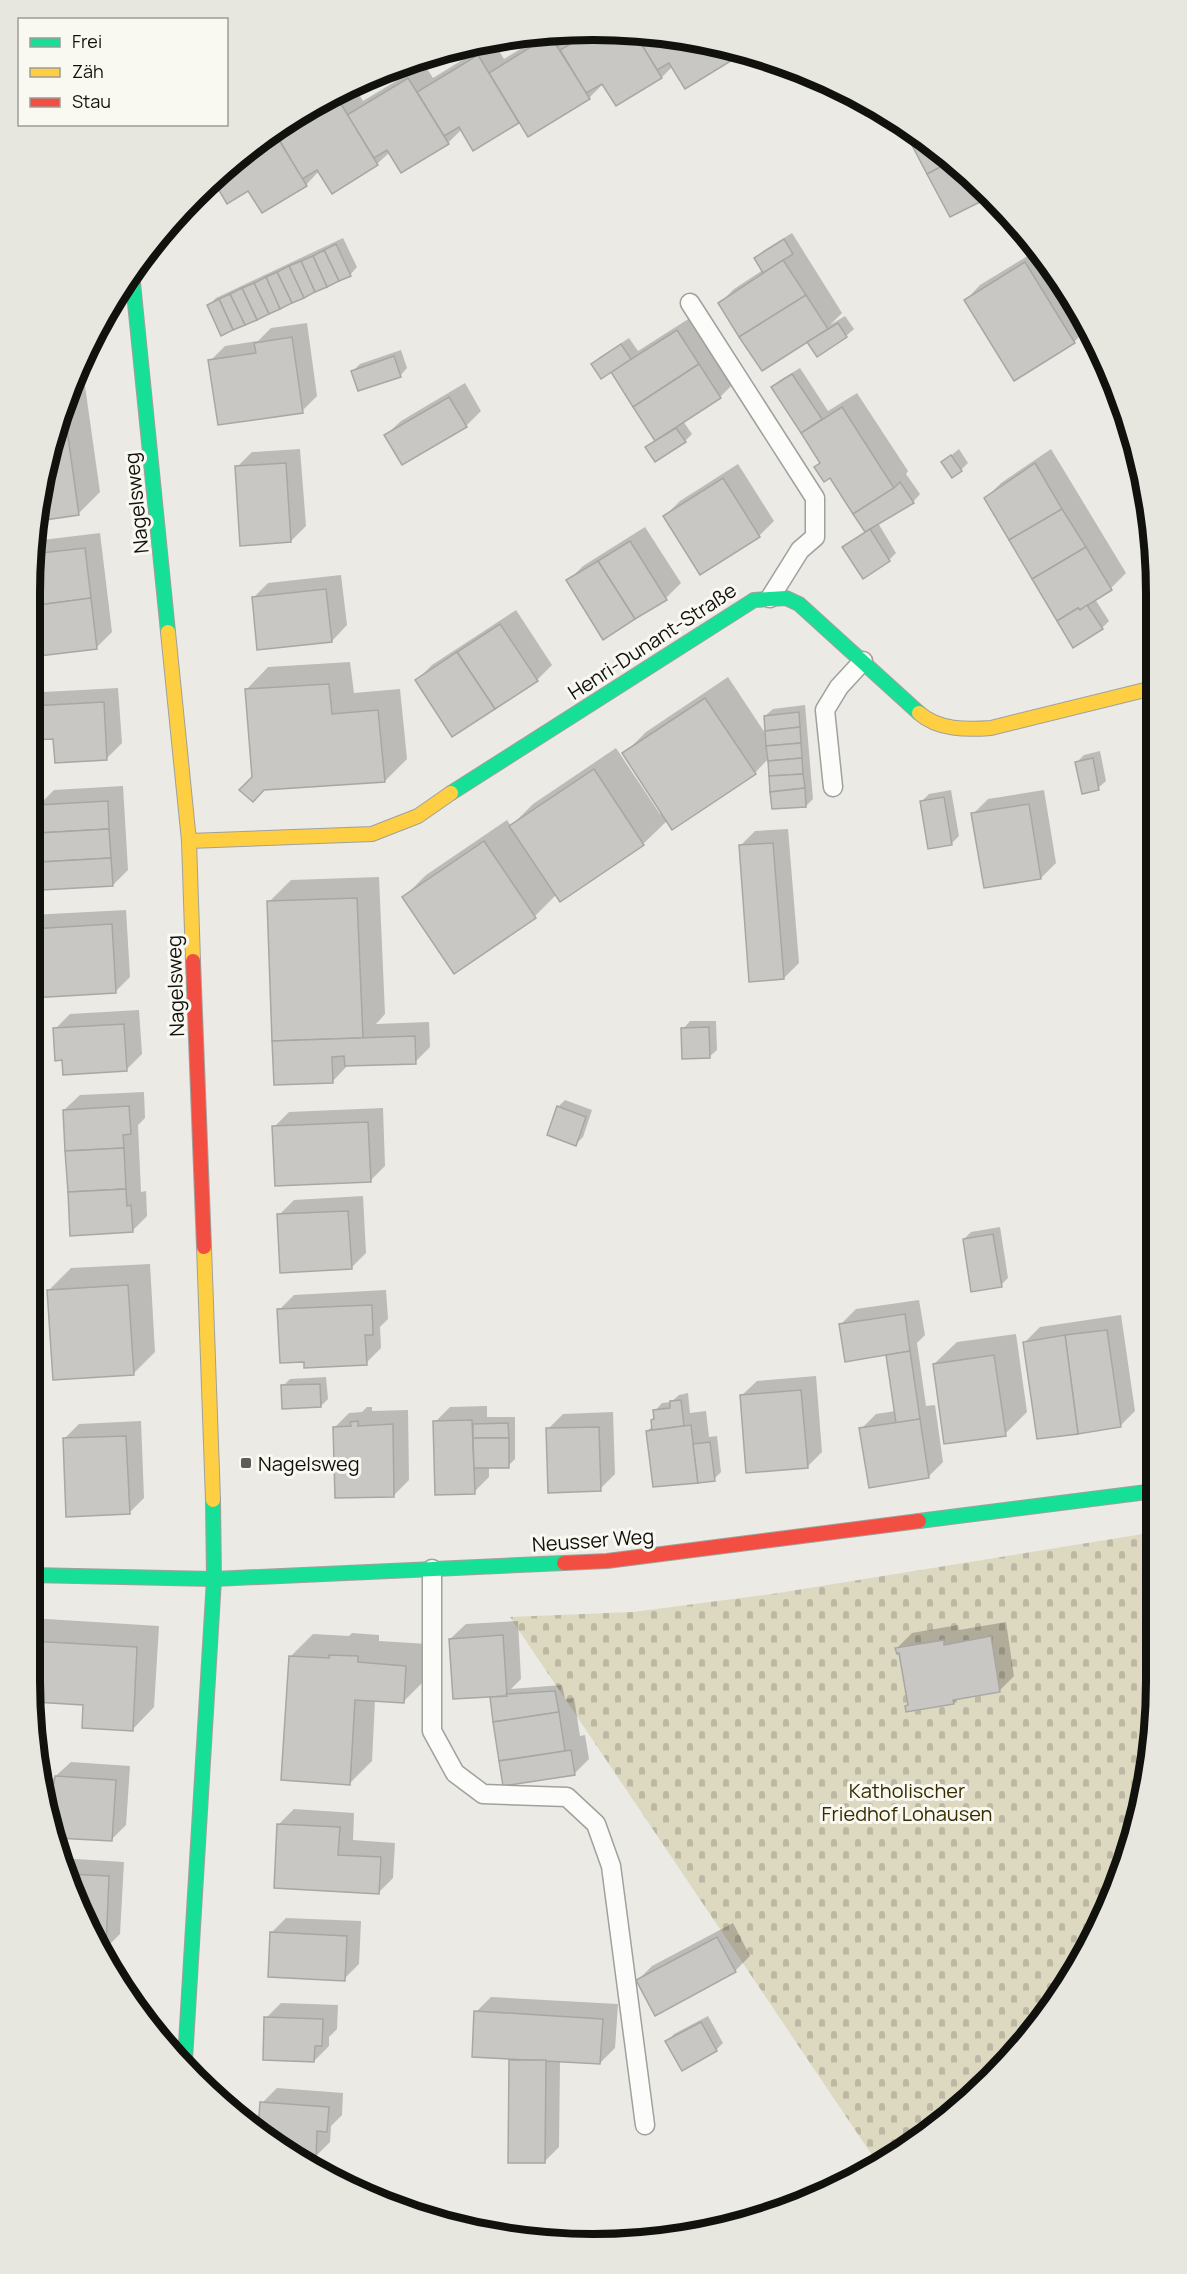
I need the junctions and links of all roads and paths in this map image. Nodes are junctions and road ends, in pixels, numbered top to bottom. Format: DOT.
graph roads {
  1 [pos="133,287"];
  2 [pos="690,303"];
  3 [pos="770,598"];
  4 [pos="863,661"];
  5 [pos="1146,690"];
  6 [pos="833,787"];
  7 [pos="189,841"];
  8 [pos="1146,1492"];
  9 [pos="432,1569"];
  10 [pos="41,1575"];
  11 [pos="214,1579"];
  12 [pos="185,2053"];
  13 [pos="645,2125"];
  1 -- 7 [label="street, Nagelsweg"];
  2 -- 3 [label="lane"];
  3 -- 4 [label="street, Henri-Dunant-Straße"];
  3 -- 7 [label="street, Henri-Dunant-Straße"];
  4 -- 5 [label="street, Henri-Dunant-Straße"];
  4 -- 6 [label="lane"];
  7 -- 11 [label="street, Nagelsweg"];
  8 -- 9 [label="street, Neusser Weg"];
  9 -- 11 [label="street, Neusser Weg"];
  9 -- 13 [label="lane"];
  10 -- 11 [label="street, Neusser Weg"];
  11 -- 12 [label="street, Nagelsweg"];
}
